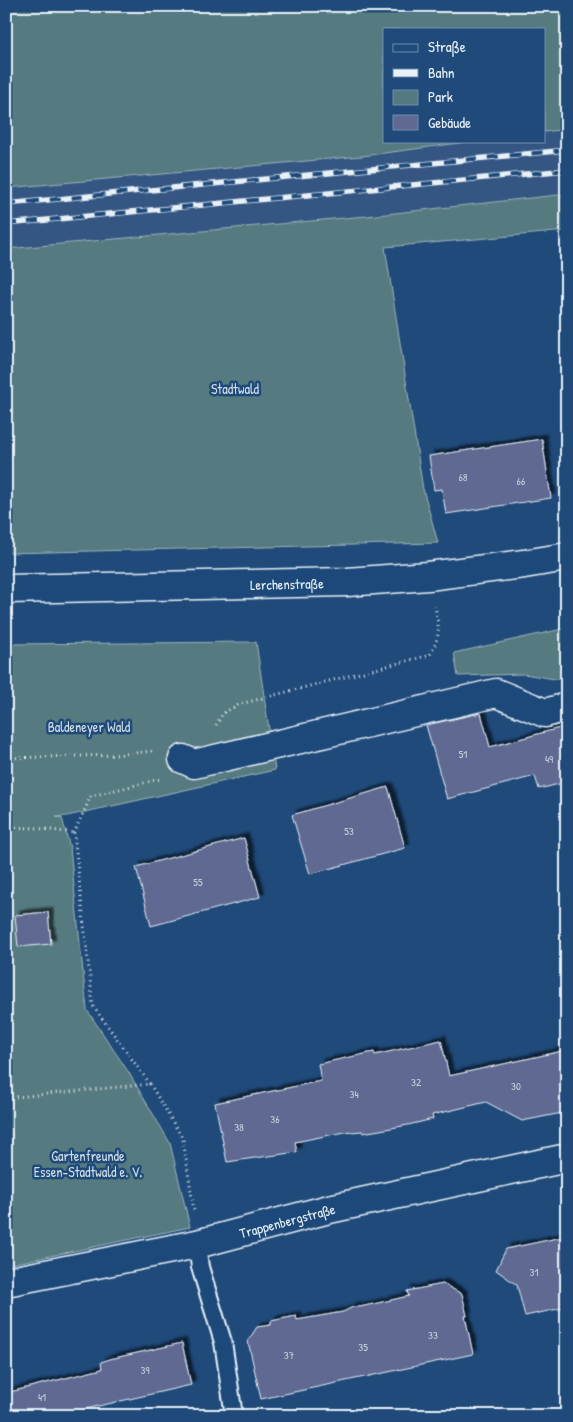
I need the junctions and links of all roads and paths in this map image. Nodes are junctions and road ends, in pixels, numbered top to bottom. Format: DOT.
graph roads {
  1 [pos="567,557"];
  2 [pos="428,576"];
  3 [pos="6,589"];
  4 [pos="567,707"];
  5 [pos="6,758"];
  6 [pos="188,761"];
  7 [pos="6,827"];
  8 [pos="74,833"];
  9 [pos="150,1084"];
  10 [pos="6,1098"];
  11 [pos="567,1158"];
  12 [pos="197,1244"];
  13 [pos="6,1282"];
  14 [pos="234,1416"];
  1 -- 2 [label="street, Lerchenstraße"];
  2 -- 3 [label="street, Lerchenstraße"];
  2 -- 6 [label="path"];
  4 -- 6 [label="street"];
  5 -- 6 [label="path"];
  6 -- 8 [label="path"];
  7 -- 8 [label="path"];
  8 -- 9 [label="path"];
  9 -- 10 [label="path"];
  9 -- 12 [label="path"];
  11 -- 12 [label="street, Trappenbergstraße"];
  12 -- 13 [label="street, Trappenbergstraße"];
  12 -- 14 [label="lane"];
}
